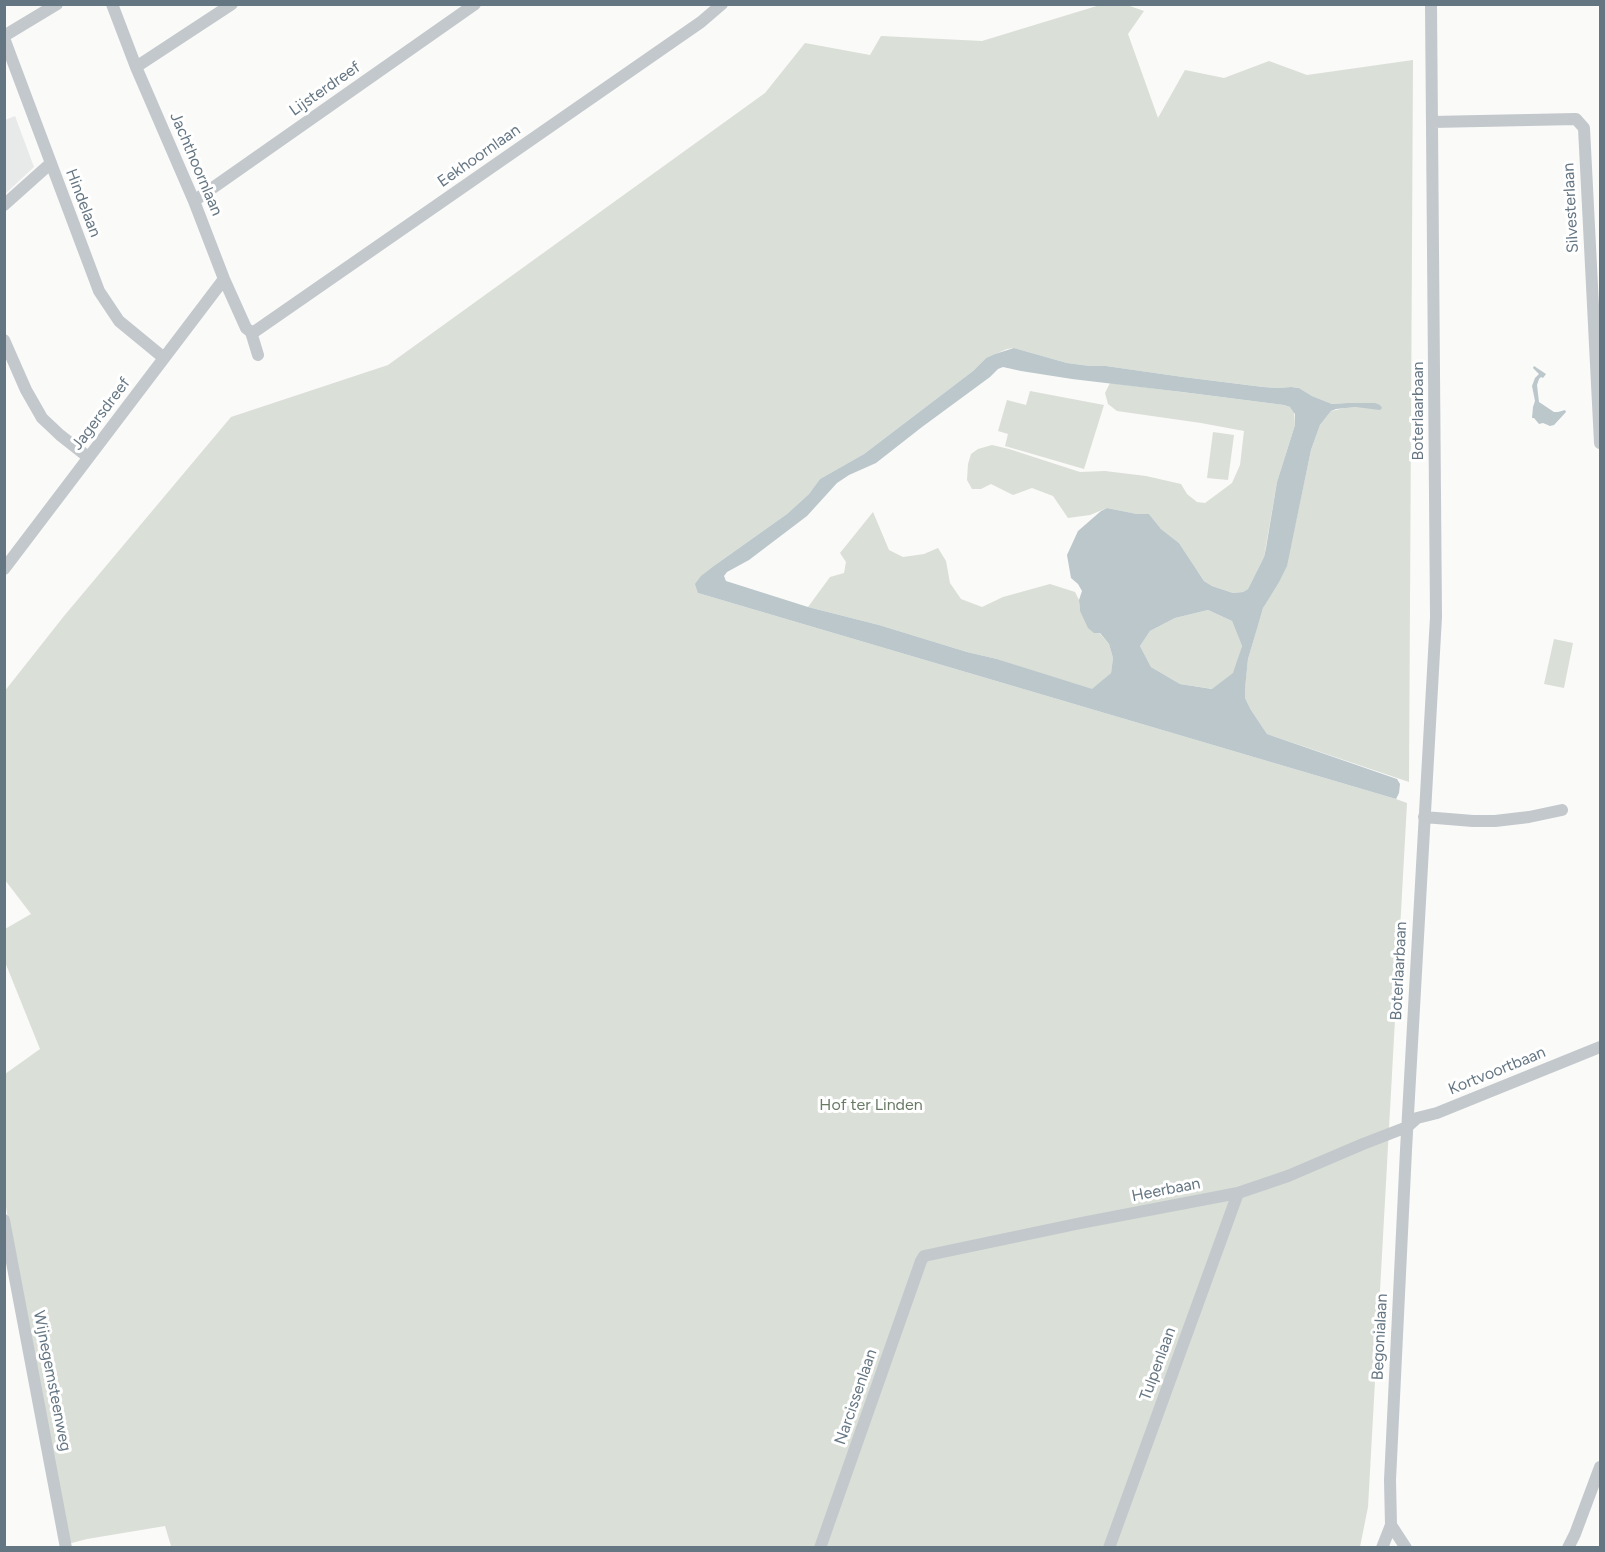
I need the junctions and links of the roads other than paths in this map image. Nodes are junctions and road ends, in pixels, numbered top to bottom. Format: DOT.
graph roads {
  1 [pos="57,4"];
  2 [pos="112,4"];
  3 [pos="232,4"];
  4 [pos="475,4"];
  5 [pos="722,4"];
  6 [pos="1431,4"];
  7 [pos="4,37"];
  8 [pos="136,67"];
  9 [pos="1432,122"];
  10 [pos="51,163"];
  11 [pos="194,201"];
  12 [pos="4,205"];
  13 [pos="224,279"];
  14 [pos="252,332"];
  15 [pos="4,340"];
  16 [pos="258,355"];
  17 [pos="164,358"];
  18 [pos="1600,443"];
  19 [pos="88,457"];
  20 [pos="6,563"];
  21 [pos="1562,810"];
  22 [pos="1424,817"];
  23 [pos="1600,1047"];
  24 [pos="1407,1127"];
  25 [pos="1238,1192"];
  26 [pos="4,1220"];
  27 [pos="922,1258"];
  28 [pos="1600,1467"];
  29 [pos="1391,1525"];
  30 [pos="66,1548"];
  31 [pos="820,1548"];
  32 [pos="1109,1548"];
  33 [pos="1382,1548"];
  34 [pos="1406,1548"];
  35 [pos="1568,1548"];
  1 -- 7 [label="street"];
  2 -- 8 [label="street, Jachthoornlaan"];
  3 -- 8 [label="street"];
  4 -- 11 [label="street, Lijsterdreef"];
  5 -- 14 [label="street, Eekhoornlaan"];
  6 -- 9 [label="street, Boterlaarbaan"];
  7 -- 10 [label="street, Hindelaan"];
  8 -- 11 [label="street, Jachthoornlaan"];
  9 -- 18 [label="street, Silvesterlaan"];
  9 -- 22 [label="street, Boterlaarbaan"];
  10 -- 12 [label="street"];
  10 -- 17 [label="street, Hindelaan"];
  11 -- 13 [label="street, Jachthoornlaan"];
  13 -- 14 [label="street, Jachthoornlaan"];
  13 -- 17 [label="street, Jagersdreef"];
  14 -- 16 [label="street, Jachthoornlaan"];
  15 -- 19 [label="street"];
  17 -- 19 [label="street, Jagersdreef"];
  19 -- 20 [label="street, Jagersdreef"];
  21 -- 22 [label="street"];
  22 -- 24 [label="street, Boterlaarbaan"];
  23 -- 24 [label="street, Kortvoortbaan"];
  24 -- 25 [label="street, Heerbaan"];
  24 -- 29 [label="street, Begonialaan"];
  25 -- 27 [label="street, Heerbaan"];
  25 -- 32 [label="street, Tulpenlaan"];
  26 -- 30 [label="street, Wijnegemsteenweg"];
  27 -- 31 [label="street, Narcissenlaan"];
  28 -- 35 [label="street"];
  29 -- 33 [label="street, Begonialaan"];
  29 -- 34 [label="street"];
}
